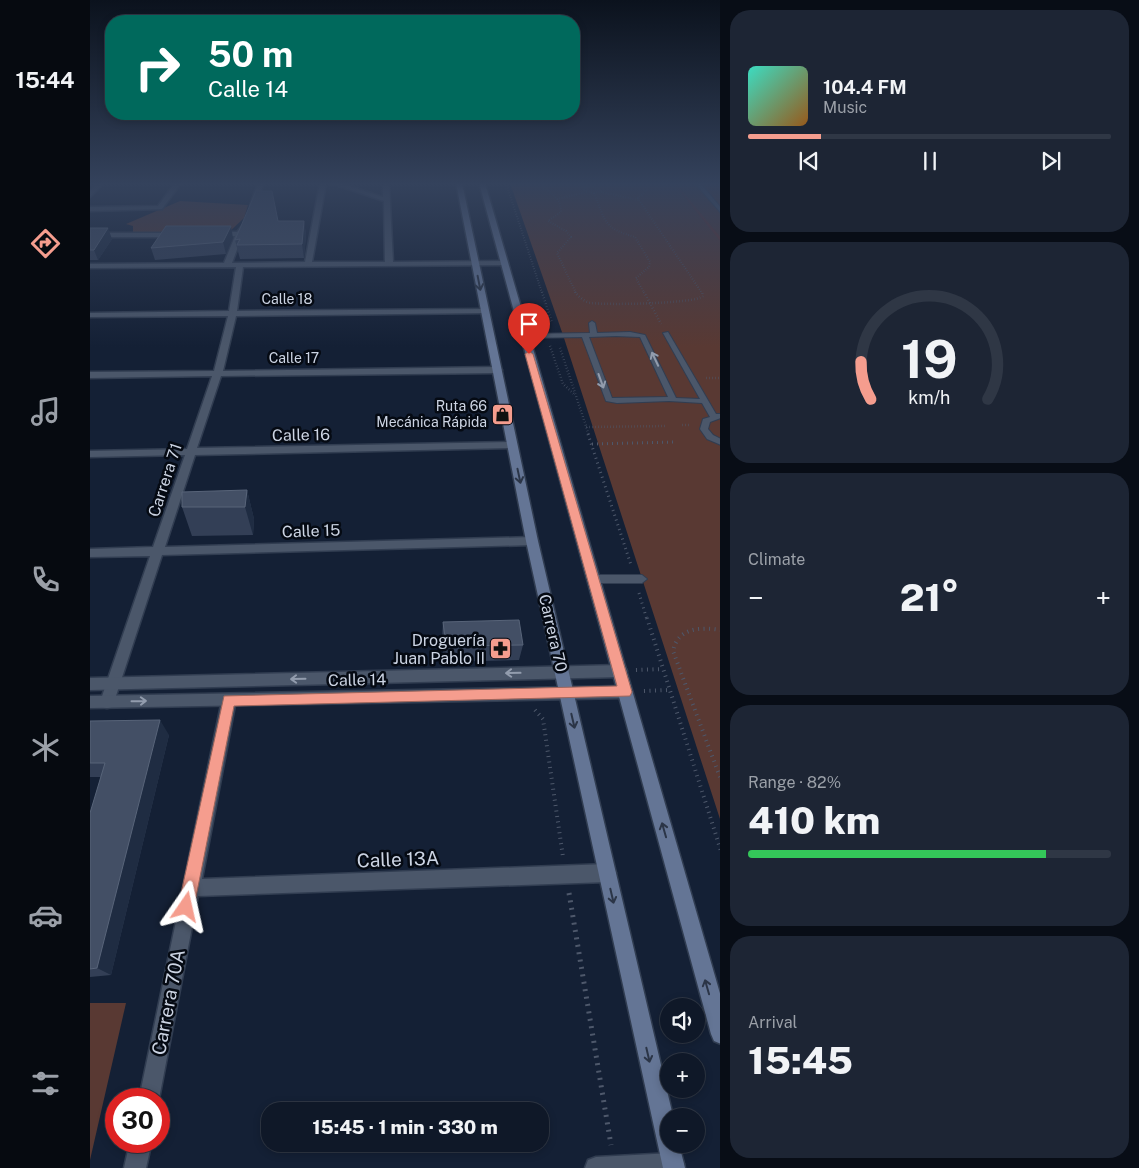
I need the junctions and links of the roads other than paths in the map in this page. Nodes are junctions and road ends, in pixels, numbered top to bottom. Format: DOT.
graph roads {
  1 [pos="239,238"];
  2 [pos="313,238"];
  3 [pos="388,238"];
  4 [pos="470,238"];
  5 [pos="497,238"];
  6 [pos="475,263"];
  7 [pos="504,263"];
  8 [pos="308,264"];
  9 [pos="389,264"];
  10 [pos="227,265"];
  11 [pos="240,265"];
  12 [pos="90,266"];
  13 [pos="485,311"];
  14 [pos="233,313"];
  15 [pos="90,314"];
  16 [pos="592,323"];
  17 [pos="666,334"];
  18 [pos="585,335"];
  19 [pos="594,335"];
  20 [pos="524,336"];
  21 [pos="497,370"];
  22 [pos="218,372"];
  23 [pos="90,374"];
  24 [pos="672,400"];
  25 [pos="705,401"];
  26 [pos="717,416"];
  27 [pos="720,444"];
  28 [pos="512,445"];
  29 [pos="191,453"];
  30 [pos="90,454"];
  31 [pos="532,541"];
  32 [pos="158,552"];
  33 [pos="90,553"];
  34 [pos="594,579"];
  35 [pos="639,579"];
  36 [pos="620,671"];
  37 [pos="562,673"];
  38 [pos="113,683"];
  39 [pos="90,684"];
  40 [pos="626,692"];
  41 [pos="567,694"];
  42 [pos="228,700"];
  43 [pos="90,702"];
  44 [pos="107,702"];
  45 [pos="607,873"];
  46 [pos="190,888"];
  47 [pos="720,1034"];
  48 [pos="151,1088"];
  49 [pos="138,1153"];
  50 [pos="674,1166"];
  51 [pos="135,1168"];
  52 [pos="605,1168"];
  1 -- 10 [label="street"];
  2 -- 8 [label="street"];
  3 -- 9 [label="street"];
  4 -- 6 [label="main road, Carrera 70"];
  5 -- 7 [label="main road"];
  6 -- 7 [label="street"];
  6 -- 9 [label="street"];
  6 -- 13 [label="main road, Carrera 70, one-way"];
  7 -- 20 [label="main road"];
  8 -- 9 [label="street"];
  8 -- 11 [label="street"];
  10 -- 11 [label="street"];
  10 -- 12 [label="street"];
  11 -- 14 [label="street, Carrera 71"];
  13 -- 14 [label="street, Calle 18"];
  13 -- 21 [label="main road, Carrera 70"];
  14 -- 15 [label="street, Calle 18"];
  14 -- 22 [label="street, Carrera 71"];
  16 -- 19 [label="lane"];
  17 -- 25 [label="lane"];
  18 -- 19 [label="lane"];
  18 -- 20 [label="lane"];
  18 -- 24 [label="lane, one-way"];
  24 -- 19 [label="lane, one-way"];
  20 -- 34 [label="main road"];
  21 -- 22 [label="street, Calle 17"];
  21 -- 28 [label="main road, Carrera 70"];
  22 -- 23 [label="street, Calle 17"];
  22 -- 29 [label="street, Carrera 71"];
  24 -- 25 [label="lane"];
  25 -- 26 [label="lane"];
  26 -- 27 [label="lane"];
  28 -- 29 [label="street, Calle 16"];
  28 -- 31 [label="main road, Carrera 70, one-way"];
  29 -- 30 [label="street, Calle 16"];
  29 -- 32 [label="street, Carrera 71"];
  31 -- 32 [label="street, Calle 15"];
  31 -- 37 [label="main road, Carrera 70"];
  32 -- 33 [label="street, Calle 15"];
  32 -- 38 [label="street, Carrera 71"];
  34 -- 35 [label="lane"];
  34 -- 36 [label="main road"];
  36 -- 37 [label="street, Calle 14"];
  36 -- 40 [label="main road"];
  37 -- 38 [label="street, Calle 14, one-way"];
  37 -- 41 [label="main road, Carrera 70"];
  38 -- 39 [label="street, Calle 14"];
  38 -- 44 [label="street, Carrera 71"];
  40 -- 41 [label="street, Calle 14"];
  47 -- 40 [label="main road, one-way"];
  41 -- 42 [label="street, Calle 14"];
  41 -- 45 [label="main road, Carrera 70, one-way"];
  44 -- 42 [label="street, Calle 14, one-way"];
  42 -- 46 [label="street, Carrera 70A"];
  43 -- 44 [label="street, Calle 14"];
  45 -- 46 [label="street, Calle 13A"];
  45 -- 50 [label="main road, Carrera 70, one-way"];
  46 -- 48 [label="street, Carrera 70A"];
  49 -- 51 [label="street"];
  50 -- 52 [label="street"];
}
